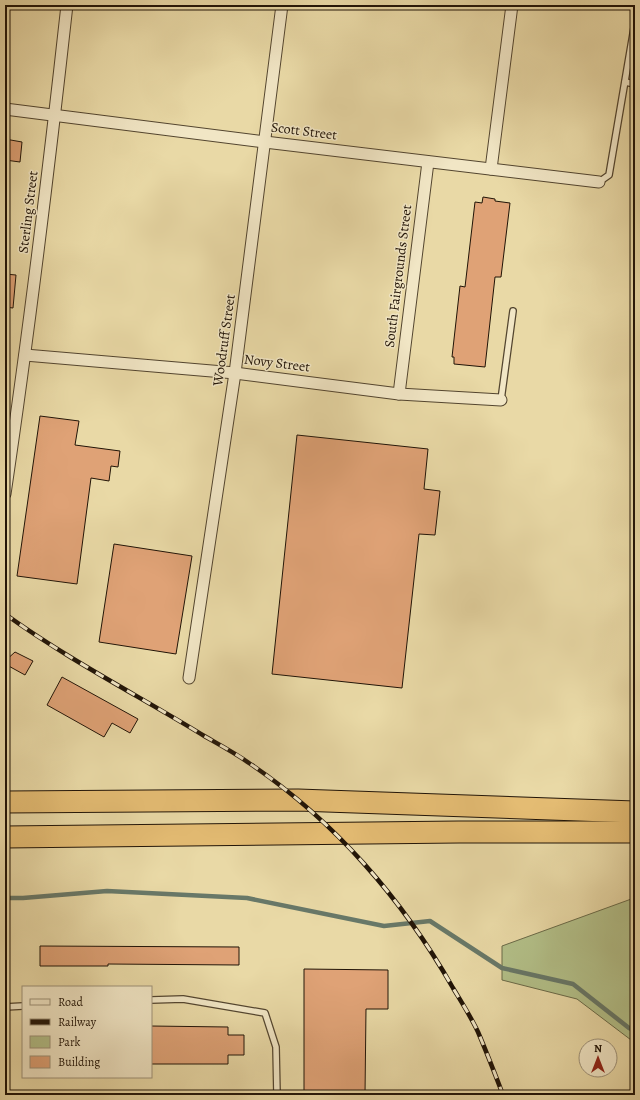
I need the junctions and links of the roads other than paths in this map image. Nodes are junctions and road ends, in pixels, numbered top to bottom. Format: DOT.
graph roads {
  1 [pos="67,5"];
  2 [pos="282,5"];
  3 [pos="512,5"];
  4 [pos="635,22"];
  5 [pos="625,82"];
  6 [pos="635,84"];
  7 [pos="5,109"];
  8 [pos="55,114"];
  9 [pos="265,142"];
  10 [pos="428,162"];
  11 [pos="491,170"];
  12 [pos="599,182"];
  13 [pos="513,311"];
  14 [pos="25,355"];
  15 [pos="235,373"];
  16 [pos="399,394"];
  17 [pos="501,400"];
  18 [pos="5,494"];
  19 [pos="189,678"];
  20 [pos="5,802"];
  21 [pos="635,812"];
  22 [pos="635,832"];
  23 [pos="5,837"];
  24 [pos="152,1000"];
  25 [pos="22,1006"];
  26 [pos="5,1007"];
  27 [pos="277,1095"];
  1 -- 8 [label="street, Sterling Street"];
  2 -- 9 [label="street, Woodruff Street"];
  3 -- 11 [label="street"];
  4 -- 5 [label="lane"];
  5 -- 6 [label="lane"];
  5 -- 12 [label="lane"];
  7 -- 8 [label="street, Scott Street"];
  8 -- 9 [label="street, Scott Street"];
  8 -- 14 [label="street, Sterling Street"];
  9 -- 10 [label="street, Scott Street"];
  9 -- 15 [label="street, Woodruff Street"];
  10 -- 11 [label="street, Scott Street"];
  10 -- 16 [label="street, South Fairgrounds Street"];
  11 -- 12 [label="street, Scott Street"];
  13 -- 17 [label="lane"];
  14 -- 15 [label="street, Novy Street"];
  14 -- 18 [label="street, Sterling Street"];
  15 -- 16 [label="street, Novy Street"];
  15 -- 19 [label="street, Woodruff Street"];
  16 -- 17 [label="street, Novy Street"];
  20 -- 21 [label="highway"];
  22 -- 23 [label="highway"];
  24 -- 27 [label="lane"];
  25 -- 26 [label="lane"];
}
